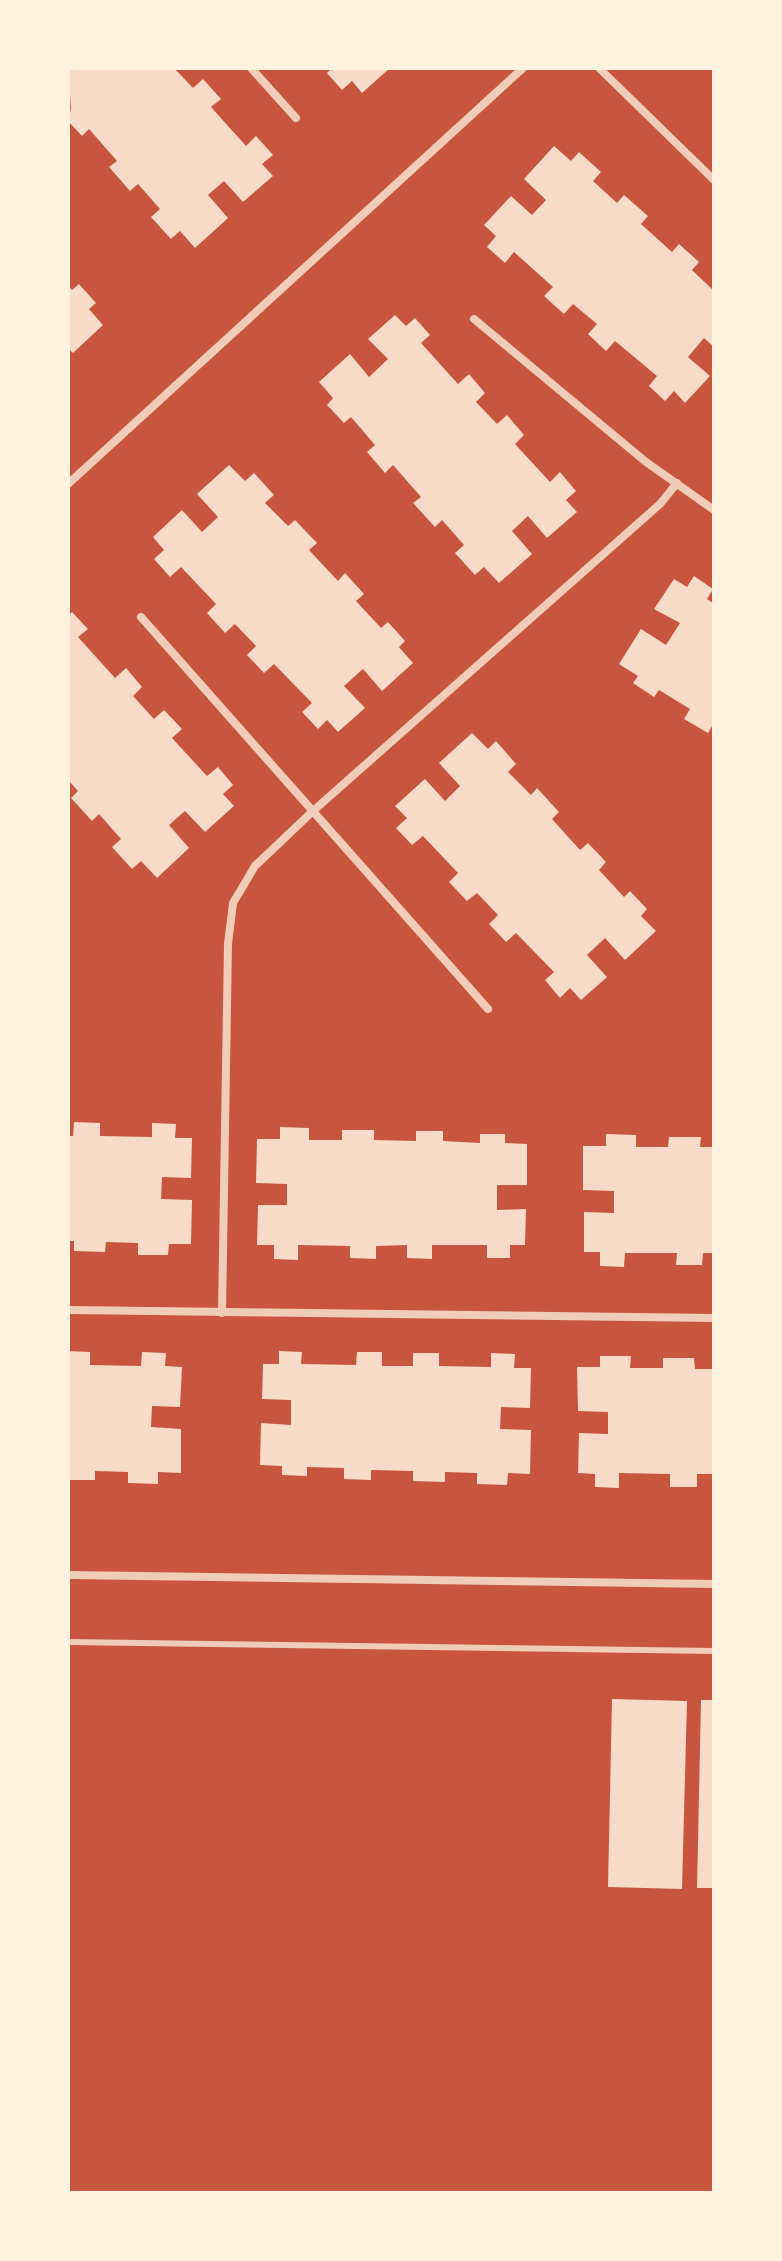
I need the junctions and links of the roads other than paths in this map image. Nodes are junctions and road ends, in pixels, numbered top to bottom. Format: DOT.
graph roads {
  1 [pos="251,68"];
  2 [pos="523,68"];
  3 [pos="599,68"];
  4 [pos="296,118"];
  5 [pos="714,180"];
  6 [pos="474,319"];
  7 [pos="677,483"];
  8 [pos="68,484"];
  9 [pos="714,510"];
  10 [pos="141,617"];
  11 [pos="313,811"];
  12 [pos="488,1009"];
  13 [pos="68,1310"];
  14 [pos="222,1313"];
  15 [pos="714,1318"];
  16 [pos="68,1575"];
  17 [pos="714,1584"];
  18 [pos="68,1642"];
  19 [pos="714,1651"];
  1 -- 4 [label="street"];
  2 -- 8 [label="street"];
  3 -- 5 [label="street"];
  6 -- 7 [label="street"];
  7 -- 9 [label="street"];
  7 -- 11 [label="street"];
  10 -- 11 [label="street"];
  11 -- 12 [label="street"];
  11 -- 14 [label="street"];
  13 -- 14 [label="street"];
  14 -- 15 [label="street"];
  16 -- 17 [label="street"];
  18 -- 19 [label="lane"];
}
